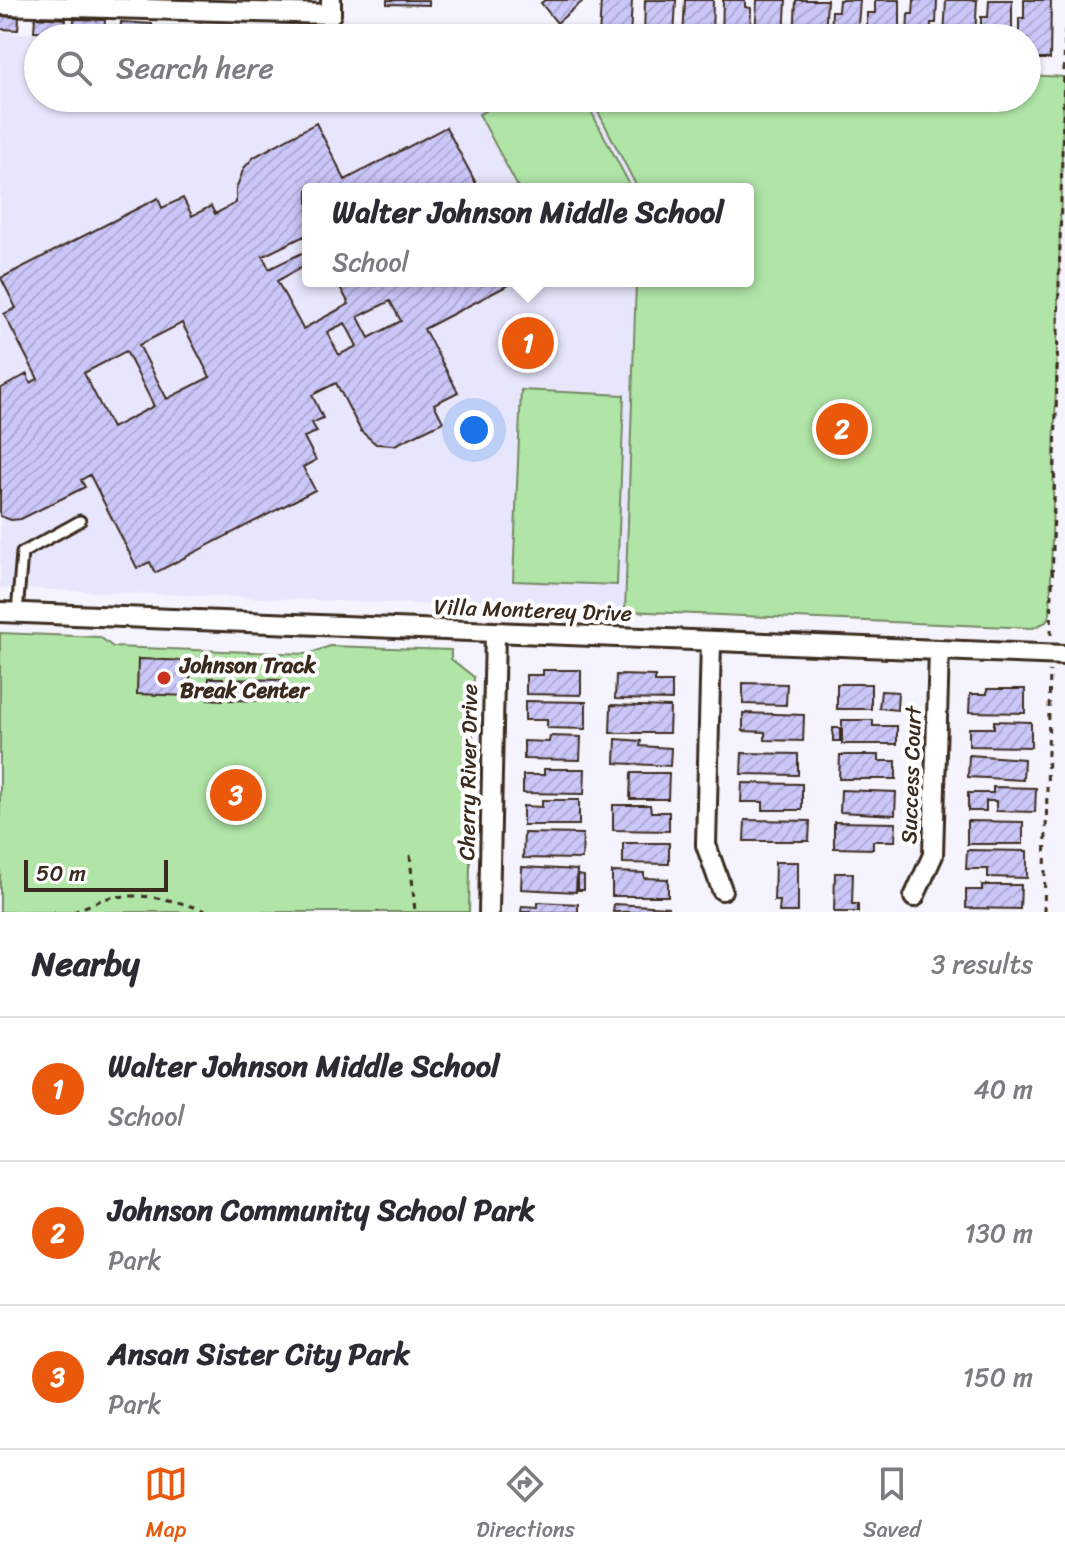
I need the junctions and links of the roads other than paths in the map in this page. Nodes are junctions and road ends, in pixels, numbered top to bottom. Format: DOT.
graph roads {
  1 [pos="0,5"];
  2 [pos="331,7"];
  3 [pos="80,521"];
  4 [pos="8,612"];
  5 [pos="495,633"];
  6 [pos="711,642"];
  7 [pos="939,650"];
  8 [pos="1058,655"];
  9 [pos="722,890"];
  10 [pos="914,897"];
  11 [pos="489,912"];
  1 -- 2 [label="street"];
  3 -- 4 [label="lane"];
  4 -- 5 [label="street, Villa Monterey Drive"];
  5 -- 6 [label="street, Villa Monterey Drive"];
  5 -- 11 [label="street, Cherry River Drive"];
  6 -- 7 [label="street, Villa Monterey Drive"];
  6 -- 9 [label="street"];
  7 -- 8 [label="street, Villa Monterey Drive"];
  7 -- 10 [label="street, Success Court"];
}
